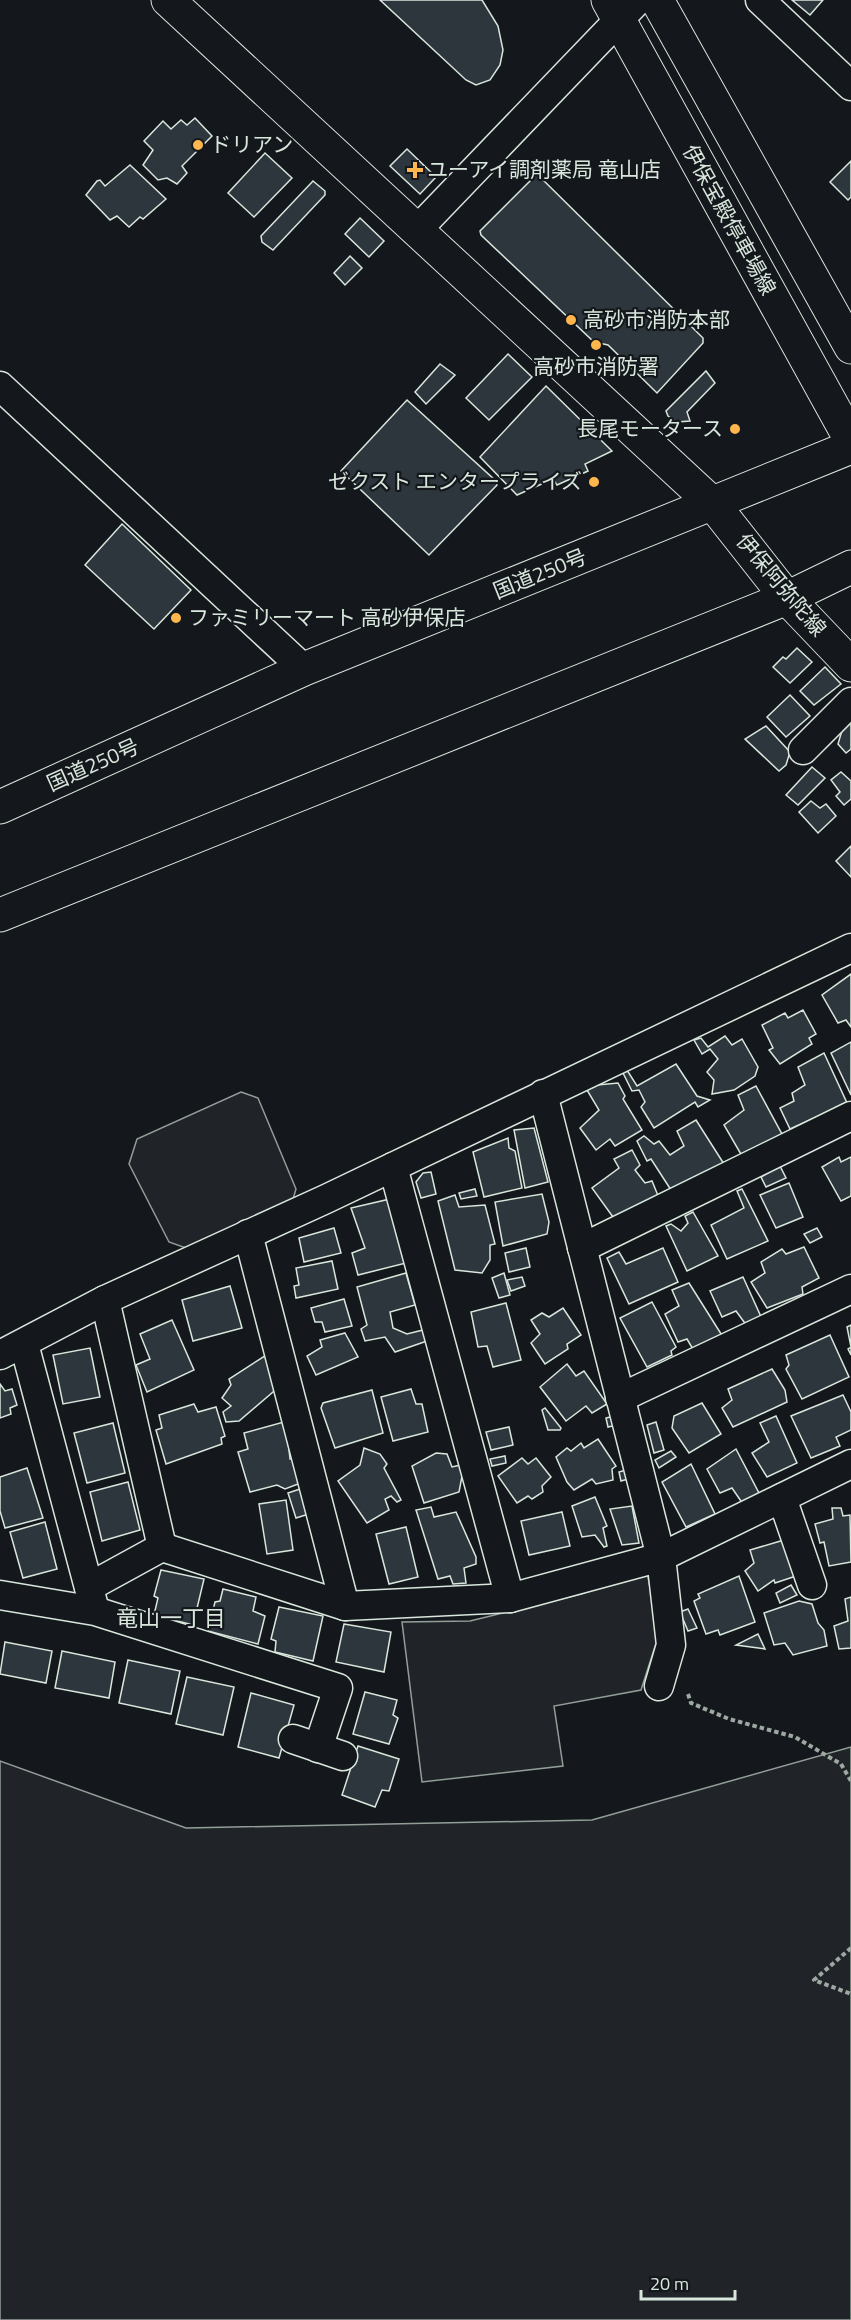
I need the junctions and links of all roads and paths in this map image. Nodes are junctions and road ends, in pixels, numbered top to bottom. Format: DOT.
graph roads {
  1 [pos="168,0"];
  2 [pos="657,0"];
  3 [pos="759,0"];
  4 [pos="621,6"];
  5 [pos="851,86"];
  6 [pos="418,230"];
  7 [pos="851,347"];
  8 [pos="0,386"];
  9 [pos="851,440"];
  10 [pos="851,447"];
  11 [pos="714,504"];
  12 [pos="851,567"];
  13 [pos="787,598"];
  14 [pos="851,665"];
  15 [pos="304,669"];
  16 [pos="851,702"];
  17 [pos="803,750"];
  18 [pos="0,807"];
  19 [pos="0,915"];
  20 [pos="851,948"];
  21 [pos="543,1094"];
  22 [pos="851,1116"];
  23 [pos="393,1167"];
  24 [pos="248,1234"];
  25 [pos="582,1248"];
  26 [pos="851,1289"];
  27 [pos="105,1300"];
  28 [pos="12,1350"];
  29 [pos="620,1398"];
  30 [pos="849,1472"];
  31 [pos="782,1498"];
  32 [pos="162,1547"];
  33 [pos="661,1557"];
  34 [pos="812,1585"];
  35 [pos="0,1595"];
  36 [pos="510,1598"];
  37 [pos="92,1599"];
  38 [pos="345,1605"];
  39 [pos="671,1645"];
  40 [pos="659,1686"];
  41 [pos="318,1748"];
  42 [pos="851,1781"];
  43 [pos="851,1948"];
  44 [pos="851,1994"];
  1 -- 6 [label="main road, 伊保阿弥陀線"];
  2 -- 7 [label="main road"];
  3 -- 5 [label="street"];
  4 -- 6 [label="street"];
  4 -- 9 [label="main road, 伊保宝殿停車場線"];
  6 -- 11 [label="main road, 伊保阿弥陀線"];
  8 -- 15 [label="street"];
  10 -- 11 [label="main road, 国道250号"];
  11 -- 13 [label="main road, 伊保阿弥陀線"];
  11 -- 15 [label="main road, 国道250号"];
  12 -- 13 [label="main road"];
  13 -- 14 [label="main road, 伊保阿弥陀線"];
  13 -- 19 [label="main road"];
  15 -- 18 [label="main road, 国道250号"];
  16 -- 17 [label="street"];
  20 -- 21 [label="street"];
  21 -- 23 [label="street"];
  21 -- 25 [label="street"];
  22 -- 25 [label="street"];
  23 -- 24 [label="street"];
  23 -- 36 [label="street"];
  24 -- 27 [label="street"];
  24 -- 38 [label="street"];
  25 -- 29 [label="street"];
  26 -- 29 [label="street"];
  27 -- 28 [label="street"];
  27 -- 32 [label="street"];
  28 -- 37 [label="street"];
  29 -- 33 [label="street"];
  30 -- 31 [label="street"];
  31 -- 33 [label="street"];
  31 -- 34 [label="street"];
  32 -- 37 [label="street"];
  32 -- 38 [label="street"];
  33 -- 36 [label="street"];
  33 -- 39 [label="street"];
  35 -- 37 [label="street"];
  36 -- 38 [label="street"];
  37 -- 41 [label="street"];
  39 -- 40 [label="street"];
  39 -- 42 [label="path"];
  43 -- 44 [label="path"];
}
